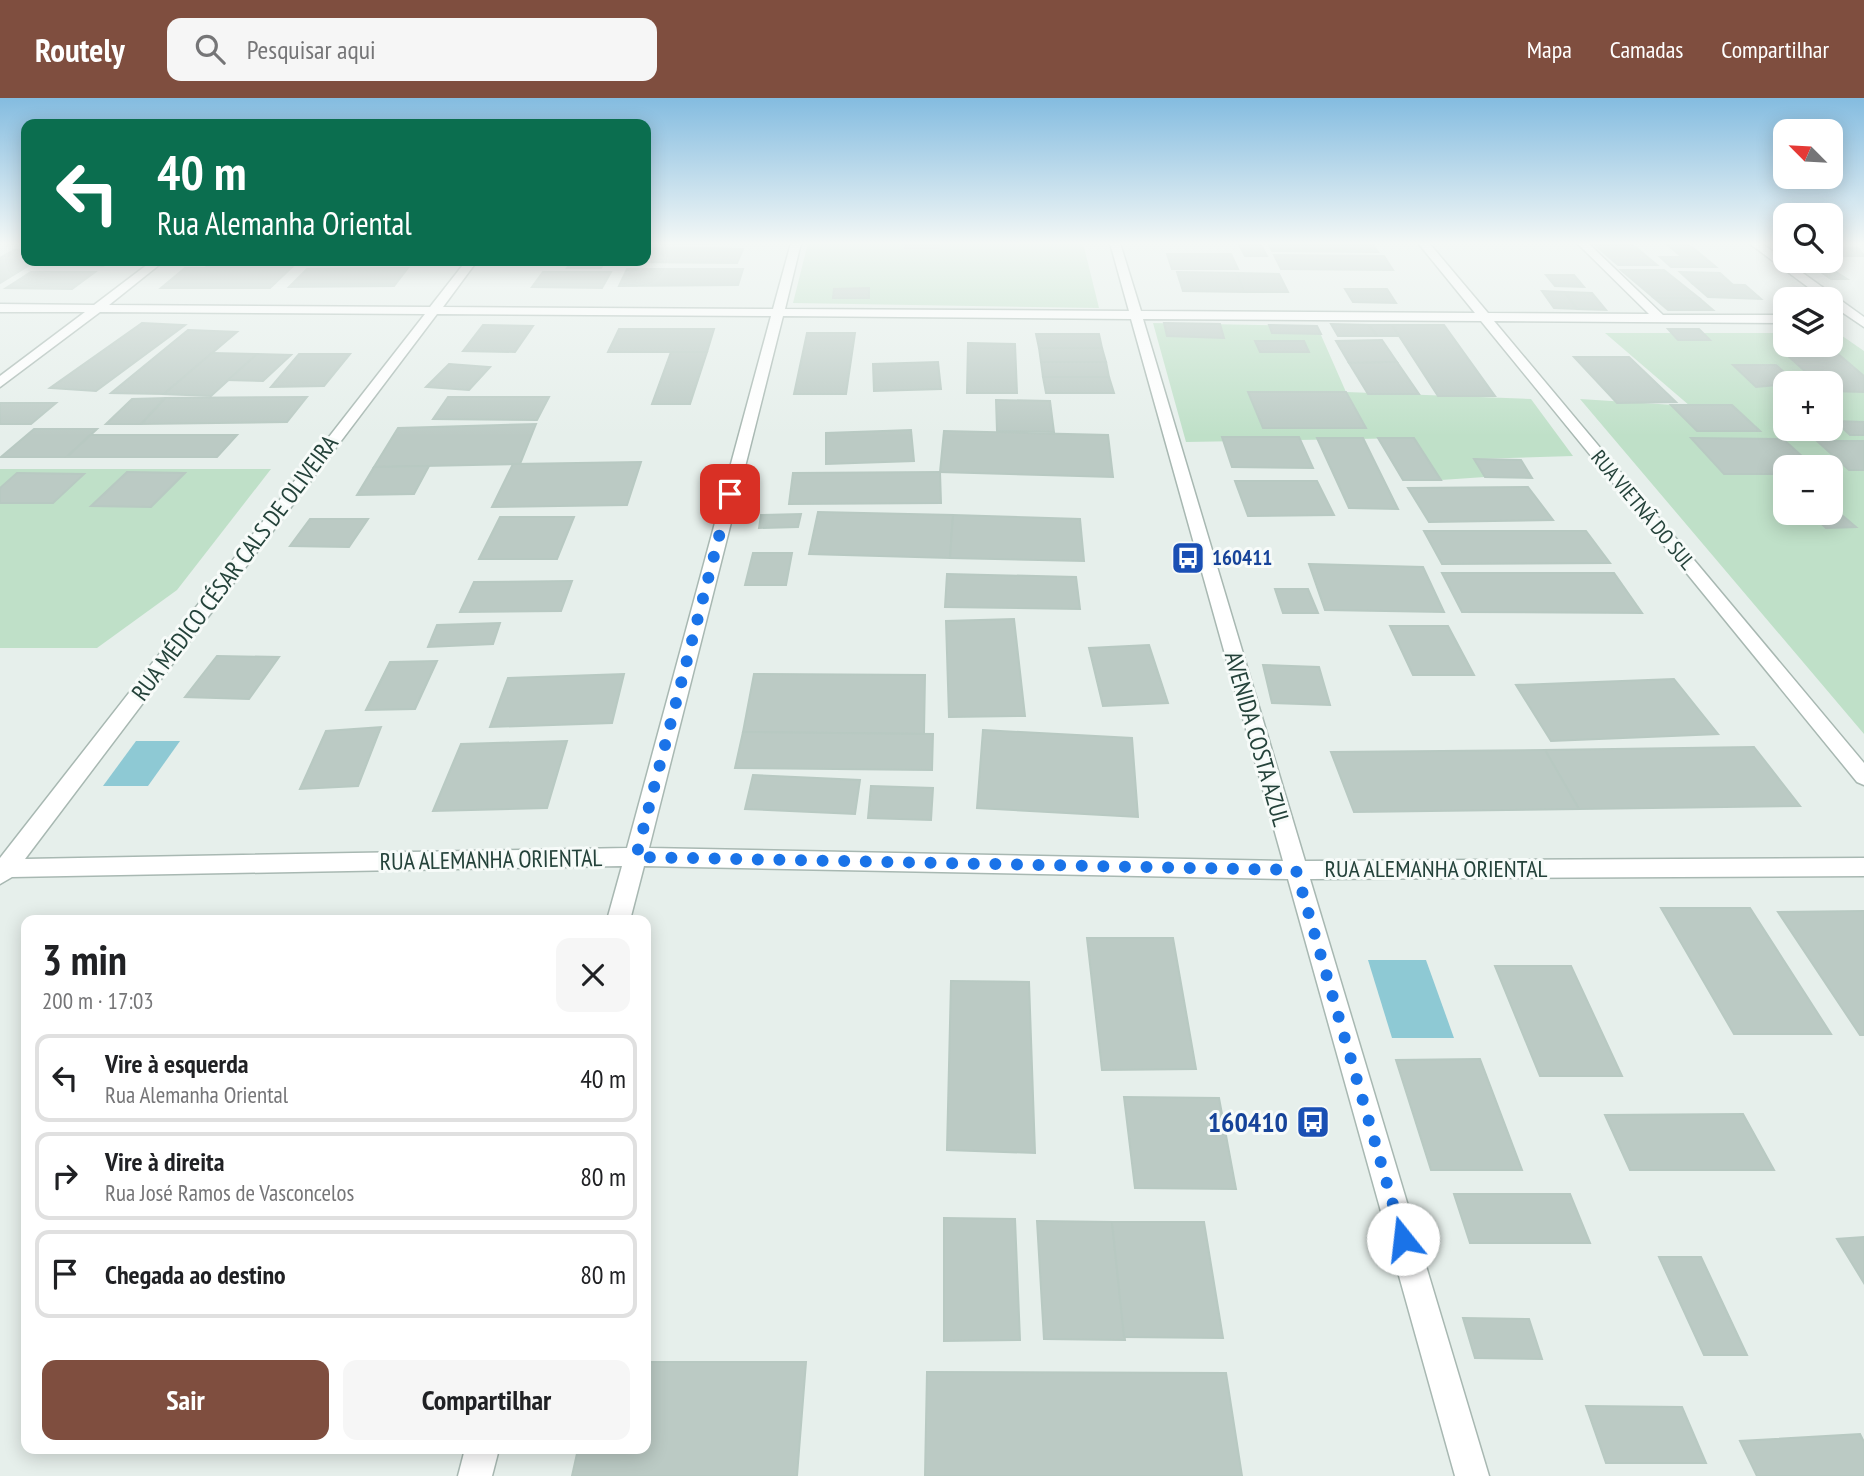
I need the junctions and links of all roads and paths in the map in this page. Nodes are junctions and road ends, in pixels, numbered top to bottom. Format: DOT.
graph roads {
  1 [pos="434,307"];
  2 [pos="779,307"];
  3 [pos="1135,307"];
  4 [pos="1477,307"];
  5 [pos="1649,307"];
  6 [pos="1843,307"];
  7 [pos="99,308"];
  8 [pos="0,309"];
  9 [pos="432,310"];
  10 [pos="777,313"];
  11 [pos="1137,315"];
  12 [pos="1486,318"];
  13 [pos="1660,318"];
  14 [pos="1773,319"];
  15 [pos="1843,320"];
  16 [pos="1862,321"];
  17 [pos="0,383"];
  18 [pos="1864,776"];
  19 [pos="636,857"];
  20 [pos="1864,867"];
  21 [pos="1296,870"];
  22 [pos="2,871"];
  23 [pos="620,915"];
  24 [pos="481,1454"];
  25 [pos="475,1476"];
  26 [pos="1472,1476"];
  1 -- 9 [label="street, RUA MÉDICO CÉSAR CALS DE OLIVEIRA"];
  2 -- 10 [label="street"];
  3 -- 11 [label="street, AVENIDA COSTA AZUL"];
  4 -- 12 [label="street, RUA VIETNÃ DO SUL"];
  5 -- 13 [label="street"];
  6 -- 16 [label="street"];
  7 -- 8 [label="street"];
  7 -- 9 [label="street"];
  7 -- 17 [label="street"];
  9 -- 10 [label="street"];
  9 -- 22 [label="street, RUA MÉDICO CÉSAR CALS DE OLIVEIRA"];
  10 -- 11 [label="street"];
  10 -- 19 [label="street"];
  11 -- 12 [label="street"];
  11 -- 21 [label="street, AVENIDA COSTA AZUL"];
  12 -- 13 [label="street"];
  12 -- 18 [label="street, RUA VIETNÃ DO SUL"];
  13 -- 14 [label="street"];
  15 -- 16 [label="street"];
  19 -- 21 [label="street, RUA ALEMANHA ORIENTAL"];
  19 -- 22 [label="street, RUA ALEMANHA ORIENTAL"];
  19 -- 23 [label="street"];
  20 -- 21 [label="street, RUA ALEMANHA ORIENTAL"];
  21 -- 26 [label="street, AVENIDA COSTA AZUL"];
  24 -- 25 [label="street"];
}
